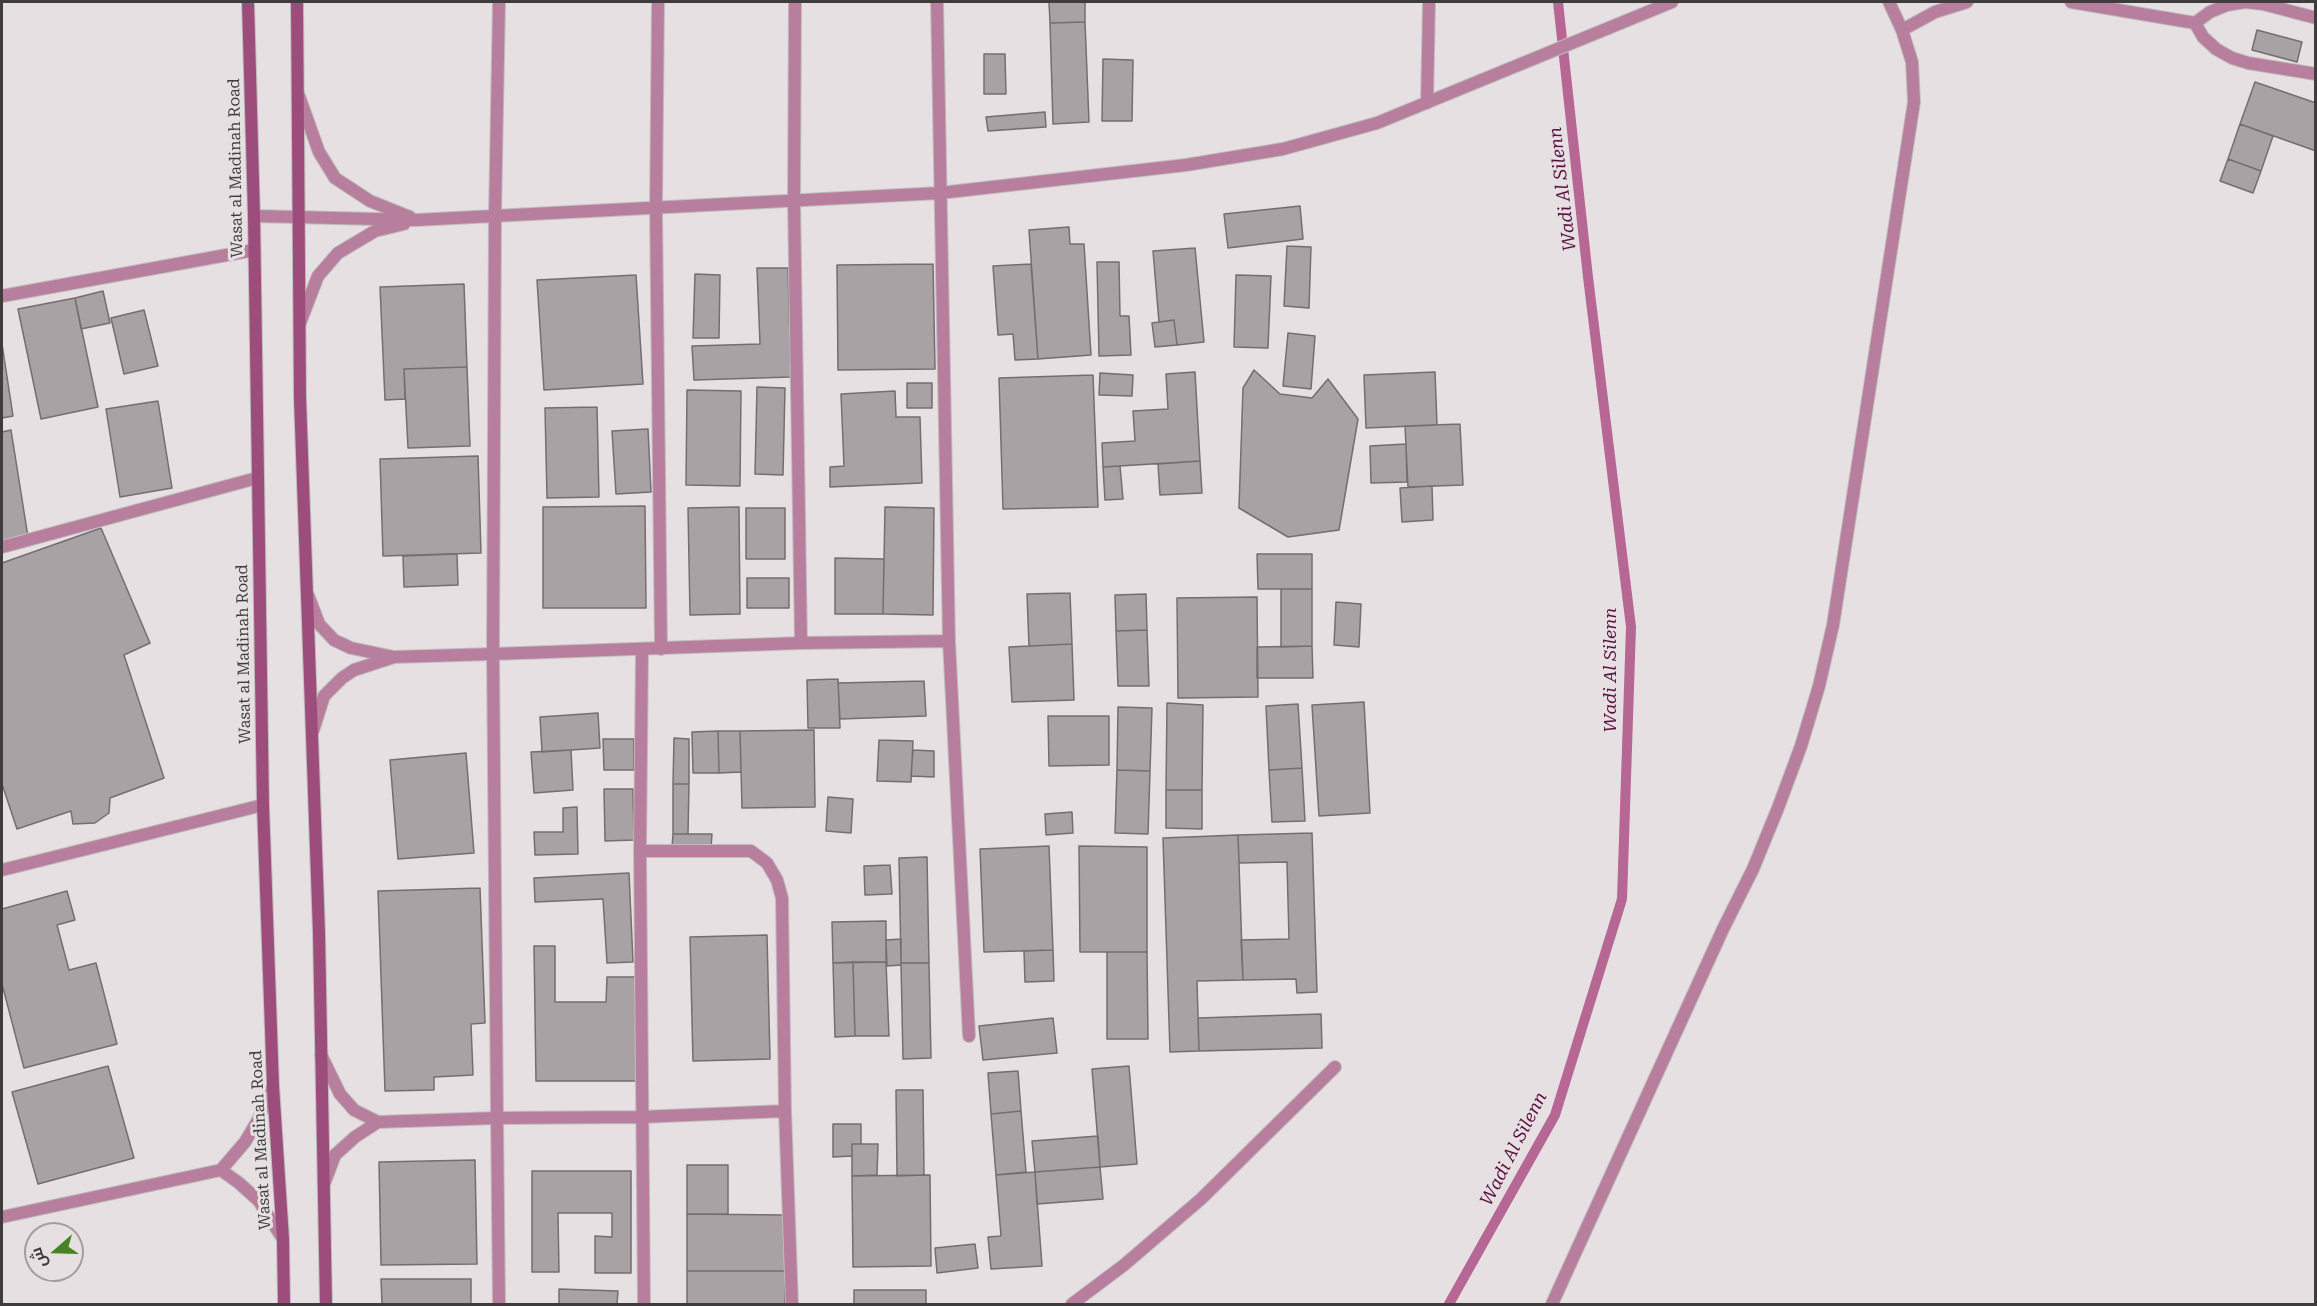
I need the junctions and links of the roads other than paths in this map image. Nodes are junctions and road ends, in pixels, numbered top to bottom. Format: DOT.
graph roads {
  1 [pos="248,2"];
  2 [pos="297,2"];
  3 [pos="499,2"];
  4 [pos="658,2"];
  5 [pos="795,2"];
  6 [pos="937,2"];
  7 [pos="1429,2"];
  8 [pos="1672,2"];
  9 [pos="1889,2"];
  10 [pos="1967,2"];
  11 [pos="2071,2"];
  12 [pos="2316,18"];
  13 [pos="2195,23"];
  14 [pos="1902,30"];
  15 [pos="2316,74"];
  16 [pos="297,93"];
  17 [pos="1427,103"];
  18 [pos="940,193"];
  19 [pos="794,201"];
  20 [pos="656,208"];
  21 [pos="254,216"];
  22 [pos="298,216"];
  23 [pos="495,216"];
  24 [pos="416,220"];
  25 [pos="254,249"];
  26 [pos="2,296"];
  27 [pos="299,325"];
  28 [pos="257,477"];
  29 [pos="2,548"];
  30 [pos="307,592"];
  31 [pos="949,640"];
  32 [pos="801,643"];
  33 [pos="661,649"];
  34 [pos="642,650"];
  35 [pos="493,654"];
  36 [pos="394,657"];
  37 [pos="312,735"];
  38 [pos="263,805"];
  39 [pos="640,851"];
  40 [pos="2,870"];
  41 [pos="969,1036"];
  42 [pos="321,1055"];
  43 [pos="1335,1067"];
  44 [pos="273,1086"];
  45 [pos="784,1111"];
  46 [pos="640,1117"];
  47 [pos="497,1118"];
  48 [pos="378,1122"];
  49 [pos="221,1170"];
  50 [pos="324,1185"];
  51 [pos="2,1217"];
  52 [pos="283,1239"];
  53 [pos="284,1305"];
  54 [pos="326,1305"];
  55 [pos="499,1305"];
  56 [pos="644,1305"];
  57 [pos="792,1305"];
  58 [pos="1072,1305"];
  59 [pos="1552,1305"];
  1 -- 21 [label="main road, Wasat al Madinah Road"];
  2 -- 16 [label="main road"];
  3 -- 23 [label="street"];
  4 -- 20 [label="street"];
  5 -- 19 [label="street"];
  6 -- 18 [label="street"];
  7 -- 17 [label="street"];
  8 -- 17 [label="street"];
  9 -- 14 [label="street"];
  10 -- 14 [label="street"];
  11 -- 13 [label="street"];
  12 -- 13 [label="street"];
  13 -- 15 [label="street"];
  14 -- 59 [label="street"];
  16 -- 22 [label="main road"];
  16 -- 24 [label="street"];
  17 -- 18 [label="street"];
  18 -- 19 [label="street"];
  18 -- 31 [label="street"];
  19 -- 20 [label="street"];
  19 -- 32 [label="street"];
  20 -- 23 [label="street"];
  20 -- 33 [label="street"];
  21 -- 22 [label="street"];
  21 -- 25 [label="main road, Wasat al Madinah Road"];
  22 -- 24 [label="street"];
  22 -- 27 [label="main road"];
  23 -- 24 [label="street"];
  23 -- 35 [label="street"];
  24 -- 27 [label="street"];
  25 -- 26 [label="street"];
  25 -- 28 [label="main road, Wasat al Madinah Road"];
  27 -- 30 [label="main road"];
  28 -- 29 [label="street"];
  28 -- 38 [label="main road, Wasat al Madinah Road"];
  30 -- 36 [label="street"];
  30 -- 37 [label="main road"];
  31 -- 32 [label="street"];
  31 -- 41 [label="street"];
  32 -- 33 [label="street"];
  33 -- 34 [label="street"];
  34 -- 35 [label="street"];
  34 -- 39 [label="street"];
  35 -- 36 [label="street"];
  35 -- 47 [label="street"];
  36 -- 37 [label="street"];
  37 -- 42 [label="main road"];
  38 -- 40 [label="street"];
  38 -- 44 [label="main road, Wasat al Madinah Road"];
  39 -- 45 [label="street"];
  39 -- 46 [label="street"];
  42 -- 48 [label="street"];
  42 -- 50 [label="main road"];
  43 -- 58 [label="street"];
  44 -- 49 [label="street"];
  44 -- 52 [label="main road, Wasat al Madinah Road"];
  45 -- 46 [label="street"];
  45 -- 57 [label="street"];
  46 -- 47 [label="street"];
  46 -- 56 [label="street"];
  47 -- 48 [label="street"];
  47 -- 55 [label="street"];
  48 -- 50 [label="street"];
  49 -- 51 [label="street"];
  49 -- 52 [label="street"];
  50 -- 54 [label="main road"];
  52 -- 53 [label="main road, Wasat al Madinah Road"];
}
